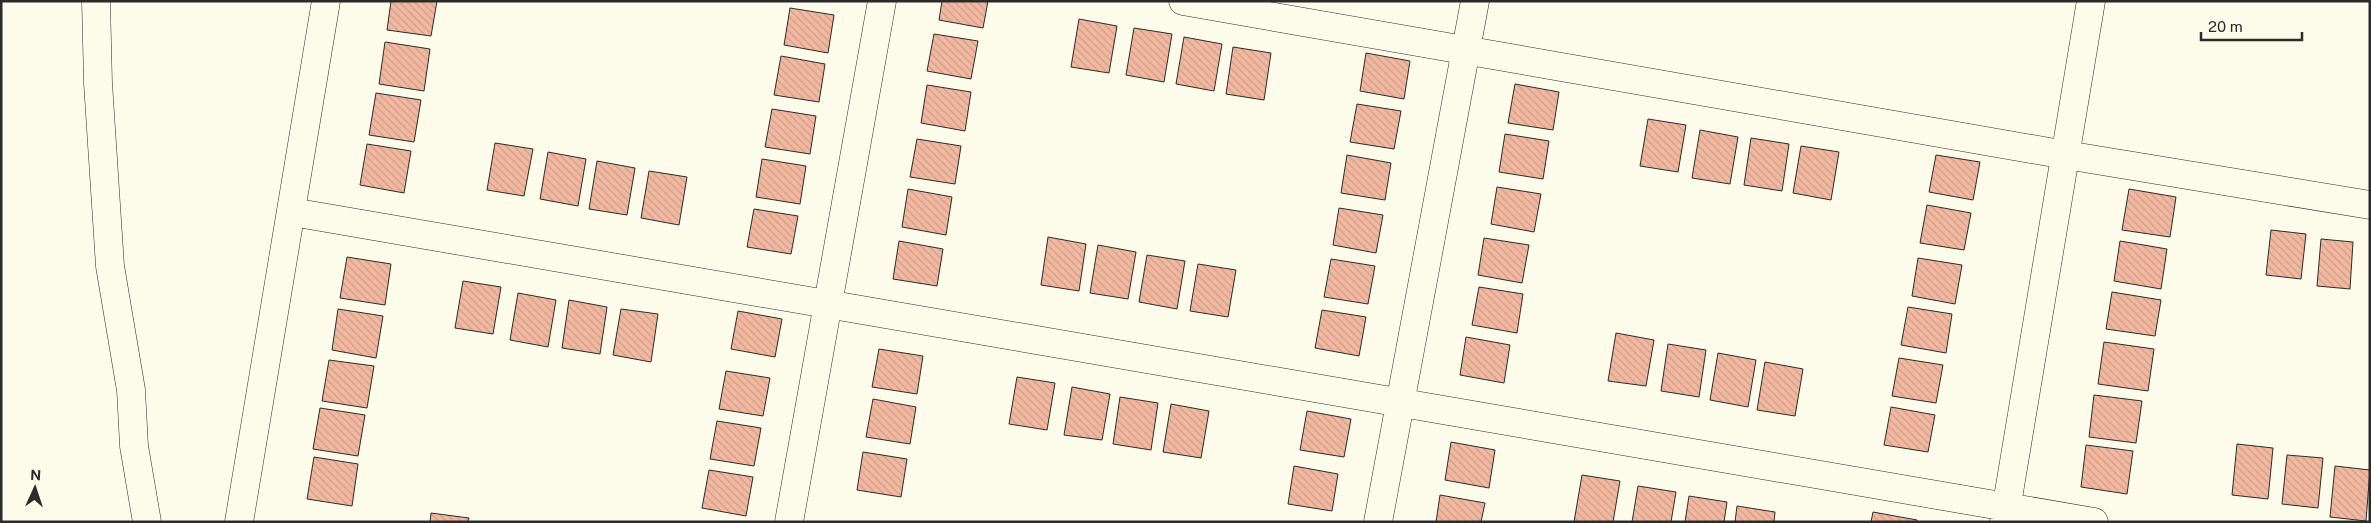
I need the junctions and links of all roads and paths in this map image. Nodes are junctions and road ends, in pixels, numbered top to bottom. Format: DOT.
graph roads {
  1 [pos="96,1"];
  2 [pos="326,1"];
  3 [pos="882,1"];
  4 [pos="1183,1"];
  5 [pos="1475,1"];
  6 [pos="2091,1"];
  7 [pos="1466,49"];
  8 [pos="2066,155"];
  9 [pos="2370,205"];
  10 [pos="292,212"];
  11 [pos="828,303"];
  12 [pos="1400,404"];
  13 [pos="2006,514"];
  14 [pos="147,522"];
  15 [pos="239,522"];
  16 [pos="789,522"];
  17 [pos="1378,522"];
  18 [pos="2094,522"];
  1 -- 14 [label="street"];
  2 -- 10 [label="street"];
  3 -- 11 [label="street"];
  4 -- 7 [label="street"];
  5 -- 7 [label="street"];
  6 -- 8 [label="street"];
  7 -- 8 [label="street"];
  7 -- 12 [label="street"];
  8 -- 9 [label="street"];
  8 -- 13 [label="street"];
  10 -- 11 [label="street"];
  10 -- 15 [label="street"];
  11 -- 12 [label="street"];
  11 -- 16 [label="street"];
  12 -- 13 [label="street"];
  12 -- 17 [label="street"];
  13 -- 18 [label="street"];
}
